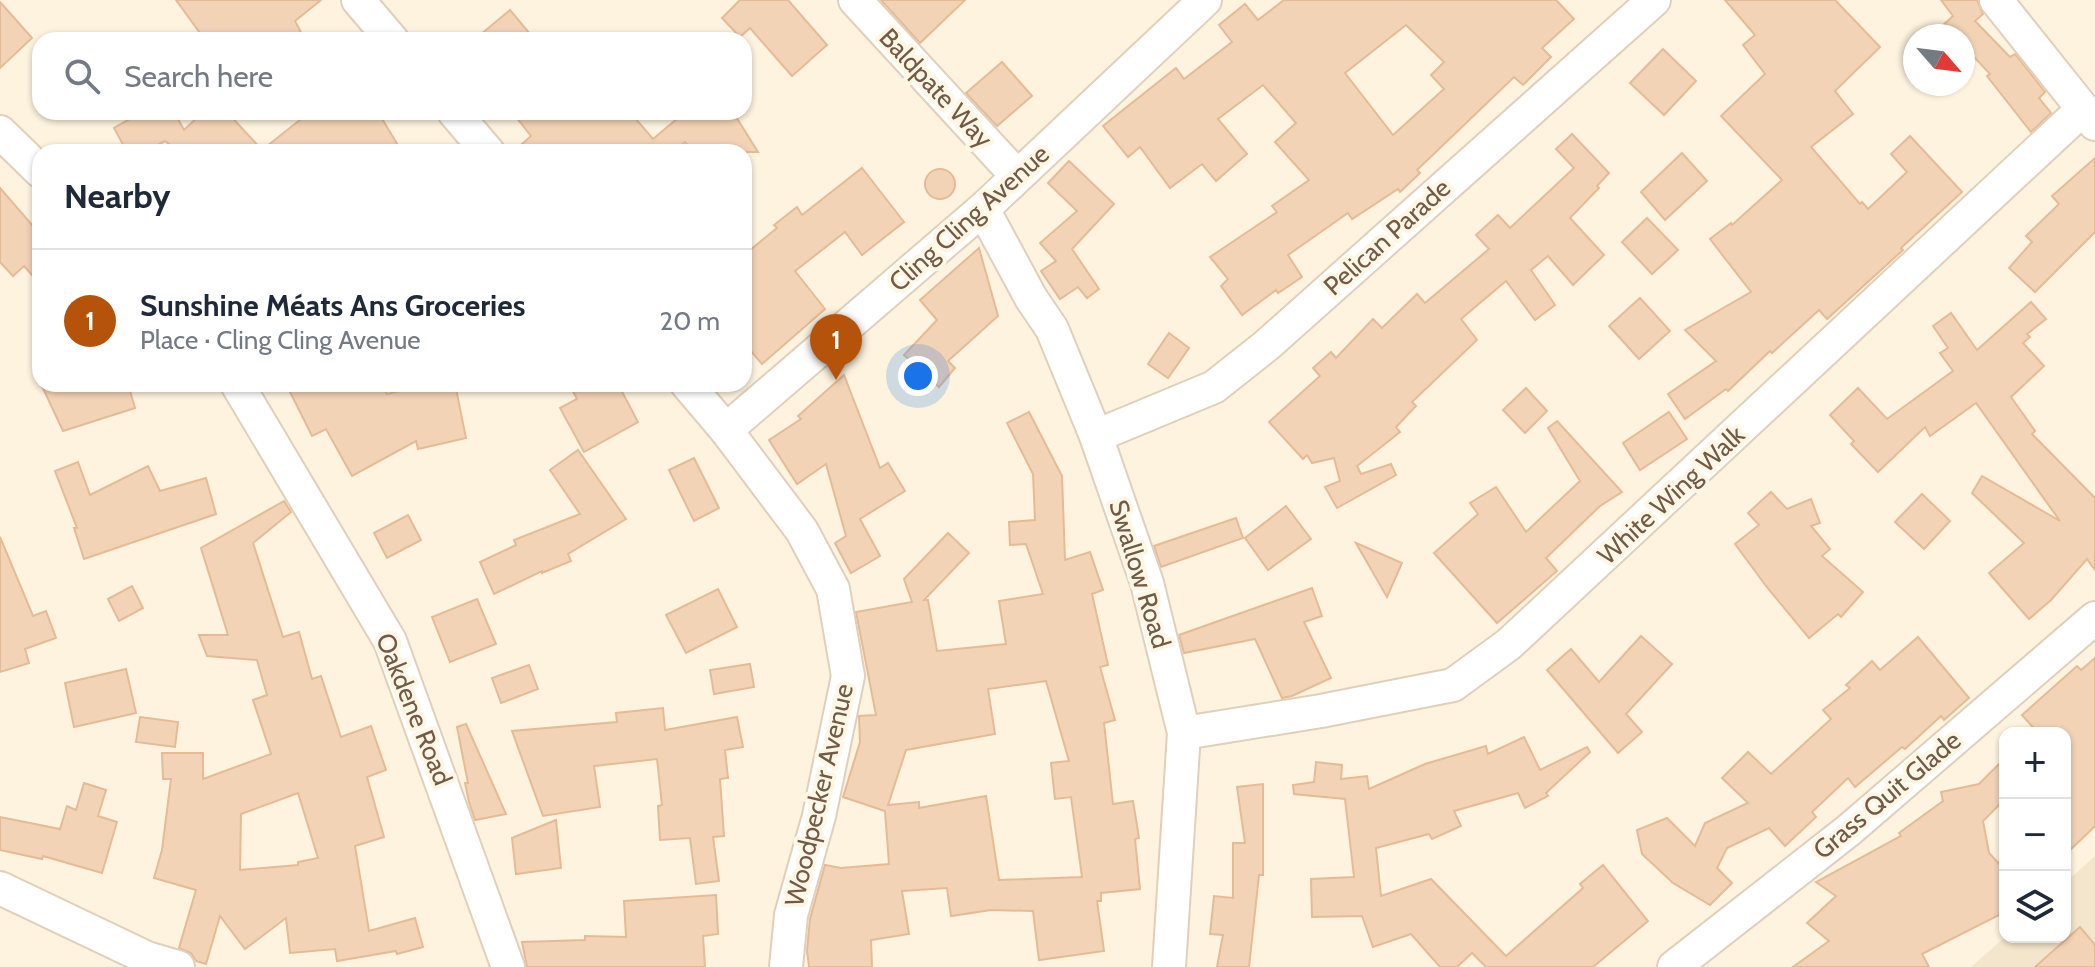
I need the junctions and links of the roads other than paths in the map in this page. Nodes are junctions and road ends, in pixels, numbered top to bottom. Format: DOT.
graph roads {
  1 [pos="358,0"];
  2 [pos="855,0"];
  3 [pos="1205,0"];
  4 [pos="1654,0"];
  5 [pos="1996,0"];
  6 [pos="385,32"];
  7 [pos="2089,117"];
  8 [pos="461,120"];
  9 [pos="0,132"];
  10 [pos="481,144"];
  11 [pos="32,163"];
  12 [pos="1017,176"];
  13 [pos="983,209"];
  14 [pos="242,392"];
  15 [pos="694,392"];
  16 [pos="726,430"];
  17 [pos="1096,436"];
  18 [pos="2095,618"];
  19 [pos="1184,733"];
  20 [pos="0,888"];
  21 [pos="178,967"];
  22 [pos="508,967"];
  23 [pos="786,967"];
  24 [pos="1169,967"];
  25 [pos="1674,967"];
  1 -- 6 [label="street"];
  2 -- 12 [label="street, Baldpate Way"];
  3 -- 12 [label="street, Cling Cling Avenue"];
  4 -- 17 [label="street, Pelican Parade"];
  5 -- 7 [label="street"];
  7 -- 19 [label="street, White Wing Walk"];
  8 -- 10 [label="street"];
  9 -- 11 [label="street"];
  12 -- 13 [label="street, Cling Cling Avenue"];
  13 -- 16 [label="street, Cling Cling Avenue"];
  13 -- 17 [label="street, Swallow Road"];
  14 -- 22 [label="street, Oakdene Road"];
  15 -- 16 [label="street, Woodpecker Avenue"];
  16 -- 23 [label="street, Woodpecker Avenue"];
  17 -- 19 [label="street, Swallow Road"];
  18 -- 25 [label="street, Grass Quit Glade"];
  19 -- 24 [label="street, Swallow Road"];
  20 -- 21 [label="street"];
}
